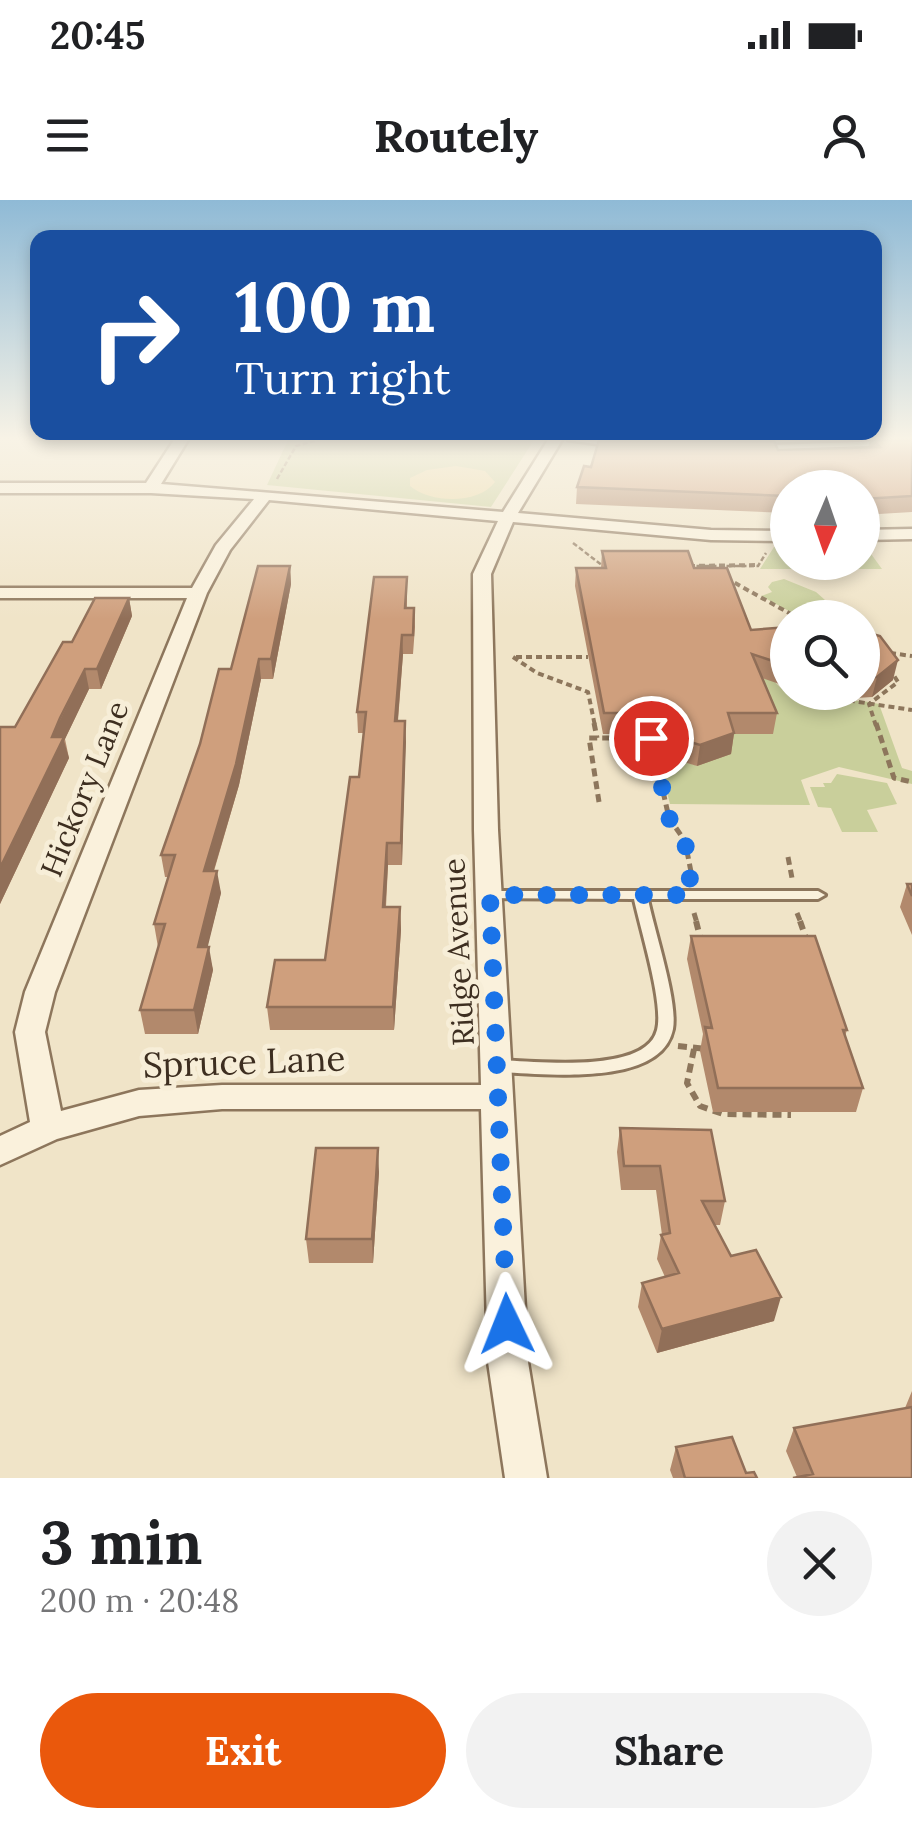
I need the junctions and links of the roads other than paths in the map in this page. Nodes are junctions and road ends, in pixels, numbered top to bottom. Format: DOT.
graph roads {
  1 [pos="261,500"];
  2 [pos="351,500"];
  3 [pos="518,500"];
  4 [pos="507,518"];
  5 [pos="912,534"];
  6 [pos="880,535"];
  7 [pos="770,536"];
  8 [pos="198,593"];
  9 [pos="0,594"];
  10 [pos="490,895"];
  11 [pos="640,895"];
  12 [pos="818,896"];
  13 [pos="498,1082"];
  14 [pos="48,1128"];
  15 [pos="0,1151"];
  16 [pos="526,1478"];
  1 -- 8 [label="street, Hickory Lane"];
  2 -- 4 [label="street"];
  3 -- 4 [label="street, Ridge Avenue"];
  4 -- 7 [label="street"];
  4 -- 10 [label="street, Ridge Avenue"];
  5 -- 6 [label="street"];
  8 -- 9 [label="street"];
  8 -- 14 [label="street, Hickory Lane"];
  10 -- 11 [label="lane"];
  10 -- 13 [label="street, Ridge Avenue"];
  11 -- 12 [label="lane"];
  11 -- 13 [label="lane"];
  13 -- 14 [label="street, Spruce Lane"];
  13 -- 16 [label="street, Ridge Avenue"];
  14 -- 15 [label="street, Spruce Lane"];
}
